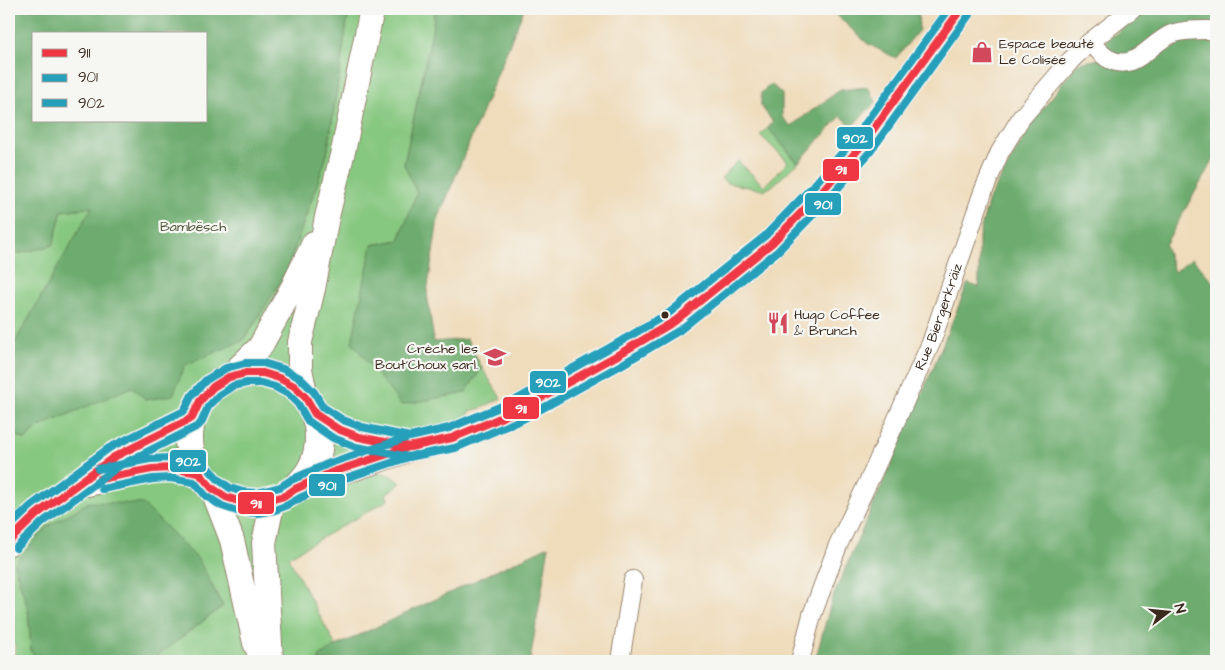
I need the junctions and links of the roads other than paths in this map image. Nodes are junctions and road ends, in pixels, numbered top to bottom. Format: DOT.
graph roads {
  1 [pos="372,9"];
  2 [pos="961,9"];
  3 [pos="1132,9"];
  4 [pos="1216,30"];
  5 [pos="1090,42"];
  6 [pos="327,217"];
  7 [pos="229,377"];
  8 [pos="310,406"];
  9 [pos="192,418"];
  10 [pos="410,447"];
  11 [pos="206,481"];
  12 [pos="78,484"];
  13 [pos="284,495"];
  14 [pos="9,541"];
  15 [pos="633,580"];
  16 [pos="263,661"];
  17 [pos="271,661"];
  18 [pos="620,661"];
  19 [pos="800,661"];
  1 -- 6 [label="main road"];
  2 -- 10 [label="main road"];
  3 -- 5 [label="street, Rue Biergerkräiz"];
  4 -- 5 [label="street"];
  5 -- 19 [label="street, Rue Biergerkräiz"];
  6 -- 7 [label="main road"];
  6 -- 8 [label="main road"];
  7 -- 8 [label="main road"];
  7 -- 9 [label="main road"];
  8 -- 10 [label="main road"];
  8 -- 13 [label="main road"];
  9 -- 11 [label="main road"];
  9 -- 12 [label="main road"];
  10 -- 13 [label="main road"];
  11 -- 12 [label="main road"];
  11 -- 13 [label="main road"];
  11 -- 16 [label="main road"];
  12 -- 14 [label="main road"];
  13 -- 17 [label="main road"];
  15 -- 18 [label="street"];
}
